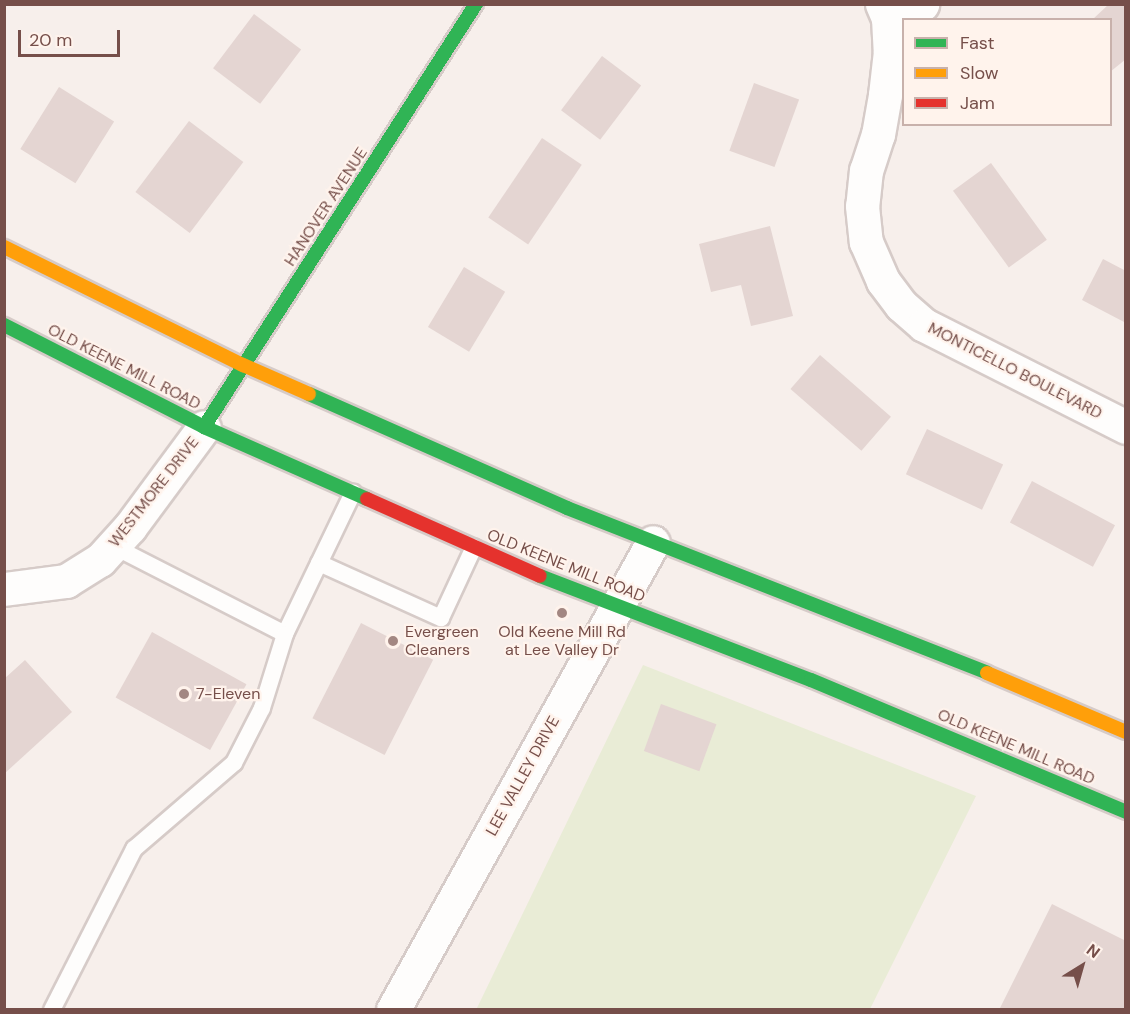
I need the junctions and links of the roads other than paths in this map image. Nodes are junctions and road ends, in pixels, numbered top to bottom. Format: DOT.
graph roads {
  1 [pos="476,4"];
  2 [pos="922,4"];
  3 [pos="885,11"];
  4 [pos="4,247"];
  5 [pos="4,325"];
  6 [pos="243,365"];
  7 [pos="204,427"];
  8 [pos="1125,427"];
  9 [pos="353,493"];
  10 [pos="653,542"];
  11 [pos="113,546"];
  12 [pos="474,546"];
  13 [pos="319,563"];
  14 [pos="4,589"];
  15 [pos="617,606"];
  16 [pos="285,634"];
  17 [pos="1125,732"];
  18 [pos="1125,812"];
  19 [pos="52,1010"];
  20 [pos="393,1010"];
  1 -- 6 [label="main road, HANOVER AVENUE"];
  2 -- 3 [label="street"];
  3 -- 8 [label="street, MONTICELLO BOULEVARD"];
  4 -- 6 [label="main road"];
  5 -- 7 [label="main road, OLD KEENE MILL ROAD"];
  6 -- 7 [label="main road, HANOVER AVENUE"];
  6 -- 10 [label="main road"];
  7 -- 9 [label="main road, OLD KEENE MILL ROAD"];
  7 -- 11 [label="street, WESTMORE DRIVE"];
  9 -- 12 [label="main road, OLD KEENE MILL ROAD"];
  9 -- 13 [label="lane"];
  10 -- 15 [label="street, LEE VALLEY DRIVE"];
  10 -- 17 [label="main road"];
  11 -- 14 [label="street, WESTMORE DRIVE"];
  11 -- 16 [label="lane"];
  12 -- 13 [label="lane"];
  12 -- 15 [label="main road, OLD KEENE MILL ROAD"];
  13 -- 16 [label="lane"];
  15 -- 18 [label="main road, OLD KEENE MILL ROAD"];
  15 -- 20 [label="street, LEE VALLEY DRIVE"];
  16 -- 19 [label="lane"];
}
